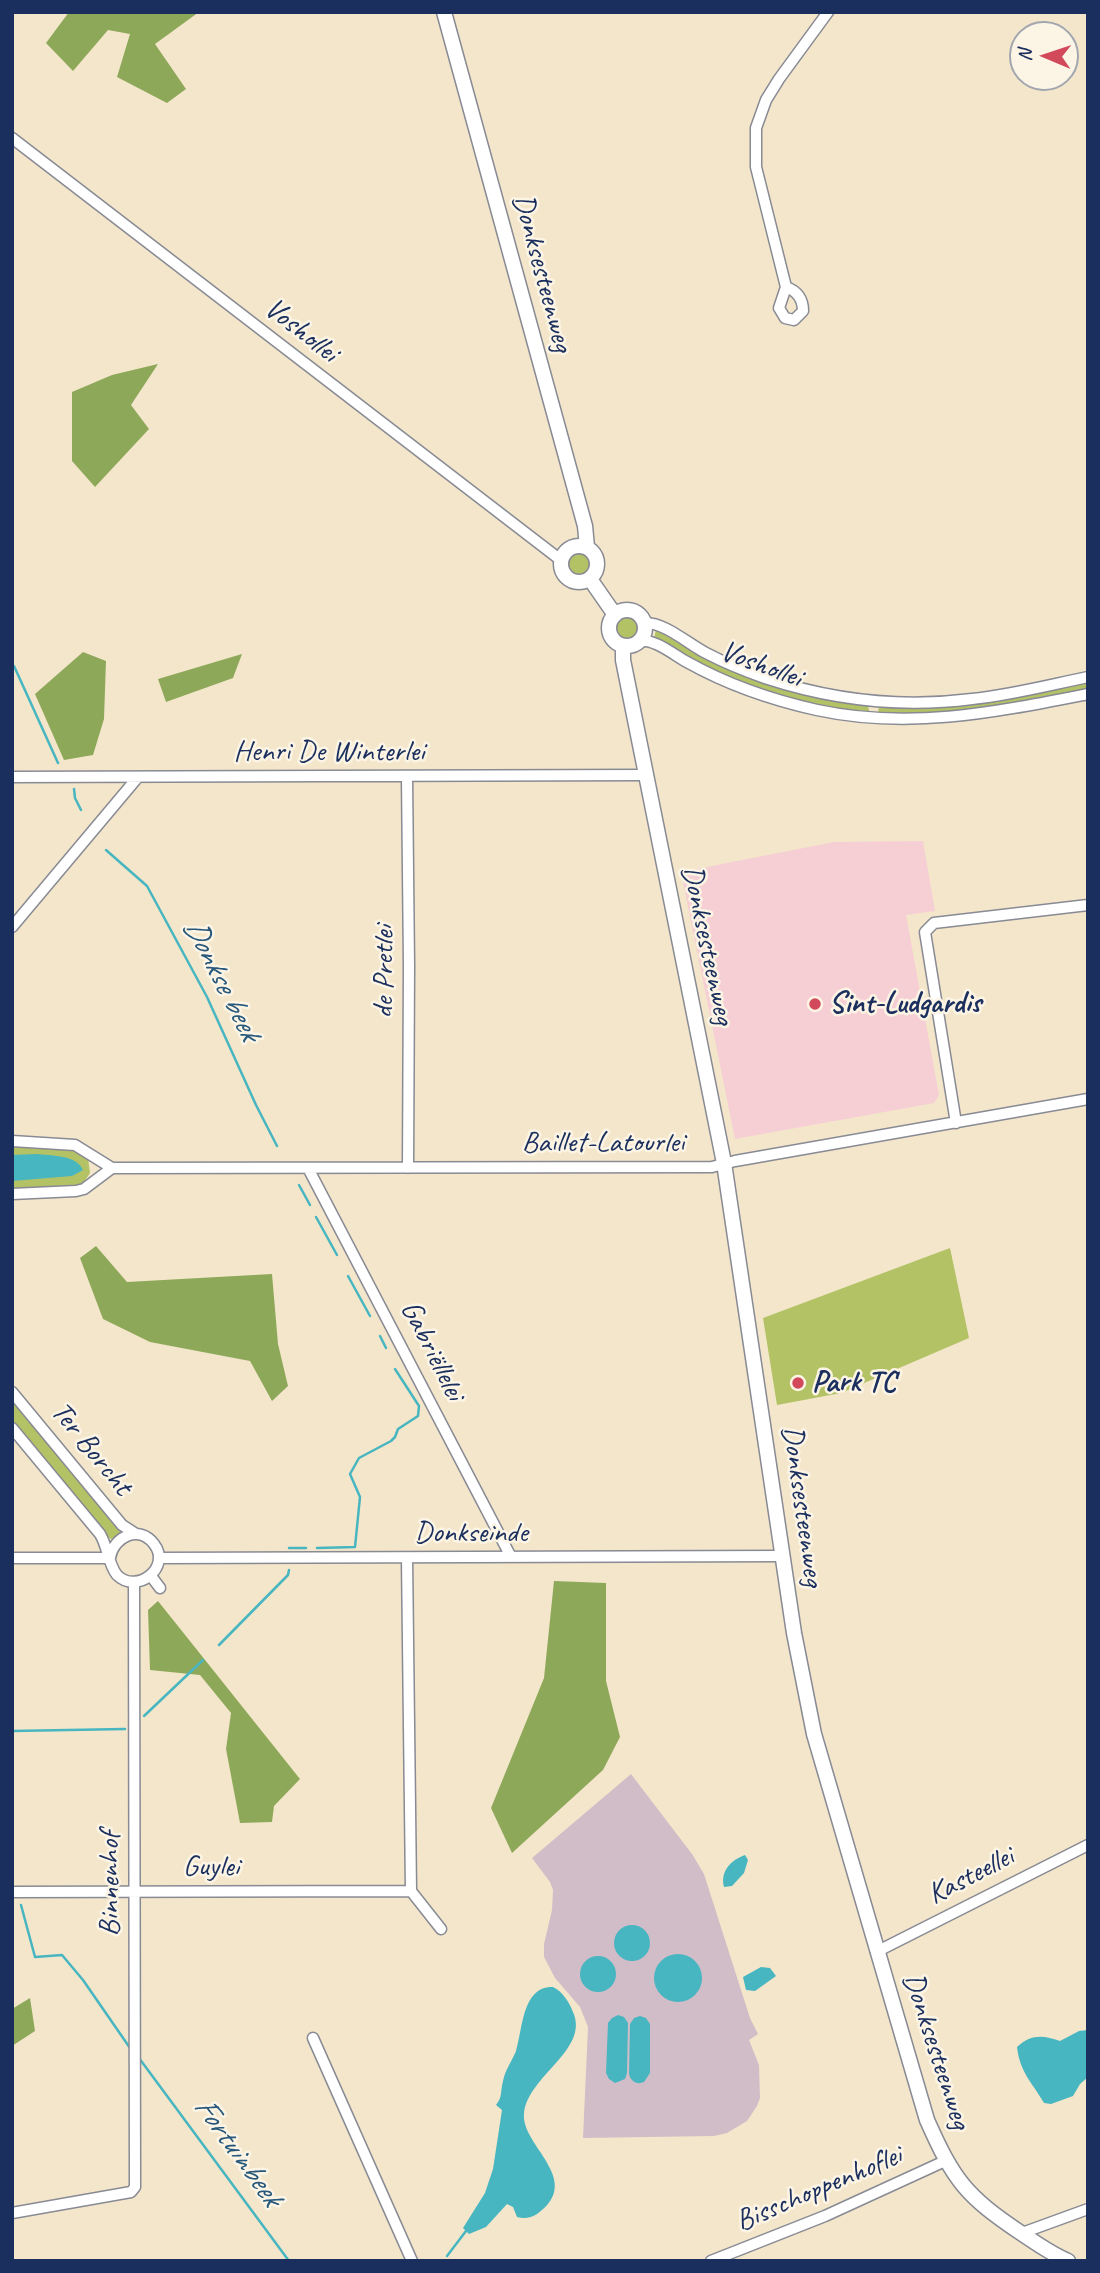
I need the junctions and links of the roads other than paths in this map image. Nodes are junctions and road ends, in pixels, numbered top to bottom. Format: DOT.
graph roads {
  1 [pos="444,12"];
  2 [pos="828,12"];
  3 [pos="12,138"];
  4 [pos="786,287"];
  5 [pos="587,547"];
  6 [pos="562,561"];
  7 [pos="590,579"];
  8 [pos="615,615"];
  9 [pos="644,623"];
  10 [pos="639,641"];
  11 [pos="624,646"];
  12 [pos="1088,677"];
  13 [pos="1088,694"];
  14 [pos="874,702"];
  15 [pos="873,718"];
  16 [pos="645,775"];
  17 [pos="138,777"];
  18 [pos="407,777"];
  19 [pos="12,778"];
  20 [pos="1088,905"];
  21 [pos="12,927"];
  22 [pos="1088,1100"];
  23 [pos="956,1123"];
  24 [pos="12,1142"];
  25 [pos="724,1163"];
  26 [pos="112,1168"];
  27 [pos="308,1168"];
  28 [pos="408,1168"];
  29 [pos="12,1194"];
  30 [pos="12,1392"];
  31 [pos="12,1428"];
  32 [pos="136,1534"];
  33 [pos="783,1556"];
  34 [pos="511,1557"];
  35 [pos="12,1558"];
  36 [pos="110,1558"];
  37 [pos="159,1558"];
  38 [pos="408,1558"];
  39 [pos="150,1576"];
  40 [pos="134,1582"];
  41 [pos="160,1588"];
  42 [pos="1088,1845"];
  43 [pos="411,1891"];
  44 [pos="12,1892"];
  45 [pos="135,1892"];
  46 [pos="441,1929"];
  47 [pos="876,1952"];
  48 [pos="313,2038"];
  49 [pos="945,2161"];
  50 [pos="1088,2209"];
  51 [pos="12,2213"];
  52 [pos="1022,2233"];
  53 [pos="412,2261"];
  54 [pos="711,2261"];
  55 [pos="1068,2261"];
  1 -- 5 [label="street, Donksesteenweg"];
  2 -- 4 [label="street"];
  3 -- 6 [label="street, Voshollei"];
  5 -- 6 [label="street"];
  5 -- 7 [label="street, Donksesteenweg"];
  6 -- 7 [label="street"];
  7 -- 8 [label="street, Donksesteenweg"];
  8 -- 9 [label="street"];
  8 -- 11 [label="street, Donksesteenweg"];
  9 -- 10 [label="street"];
  9 -- 14 [label="street, Voshollei"];
  10 -- 11 [label="street"];
  10 -- 15 [label="street, Voshollei"];
  11 -- 16 [label="street, Donksesteenweg"];
  12 -- 14 [label="street, Voshollei"];
  13 -- 15 [label="street, Voshollei"];
  14 -- 15 [label="street"];
  16 -- 18 [label="street, Henri De Winterlei"];
  16 -- 25 [label="street, Donksesteenweg"];
  17 -- 18 [label="street, Henri De Winterlei"];
  17 -- 19 [label="street, Henri De Winterlei"];
  17 -- 21 [label="street"];
  18 -- 28 [label="street, de Pretlei"];
  20 -- 23 [label="street"];
  22 -- 23 [label="street, Baillet-Latourlei"];
  23 -- 25 [label="street, Baillet-Latourlei"];
  24 -- 26 [label="street"];
  25 -- 28 [label="street, Baillet-Latourlei"];
  25 -- 33 [label="street, Donksesteenweg"];
  26 -- 27 [label="street, Baillet-Latourlei"];
  26 -- 29 [label="street"];
  27 -- 28 [label="street, Baillet-Latourlei"];
  27 -- 34 [label="street, Gabriëllelei"];
  30 -- 32 [label="street, Ter Borcht"];
  31 -- 36 [label="street, Ter Borcht"];
  32 -- 36 [label="street"];
  32 -- 37 [label="street"];
  33 -- 34 [label="street, Donkseinde"];
  33 -- 47 [label="street, Donksesteenweg"];
  34 -- 38 [label="street, Donkseinde"];
  35 -- 36 [label="street"];
  36 -- 40 [label="street"];
  37 -- 38 [label="street, Donkseinde"];
  37 -- 39 [label="street"];
  38 -- 43 [label="street"];
  39 -- 40 [label="street"];
  39 -- 41 [label="street"];
  40 -- 45 [label="street, Binnenhof"];
  42 -- 47 [label="street, Kasteellei"];
  43 -- 45 [label="street, Guylei"];
  43 -- 46 [label="street"];
  44 -- 45 [label="street, Guylei"];
  45 -- 51 [label="street, Binnenhof"];
  47 -- 49 [label="street, Donksesteenweg"];
  48 -- 53 [label="street"];
  49 -- 52 [label="street, Donksesteenweg"];
  49 -- 54 [label="street, Bisschoppenhoflei"];
  50 -- 52 [label="street"];
  52 -- 55 [label="street, Donksesteenweg"];
}
